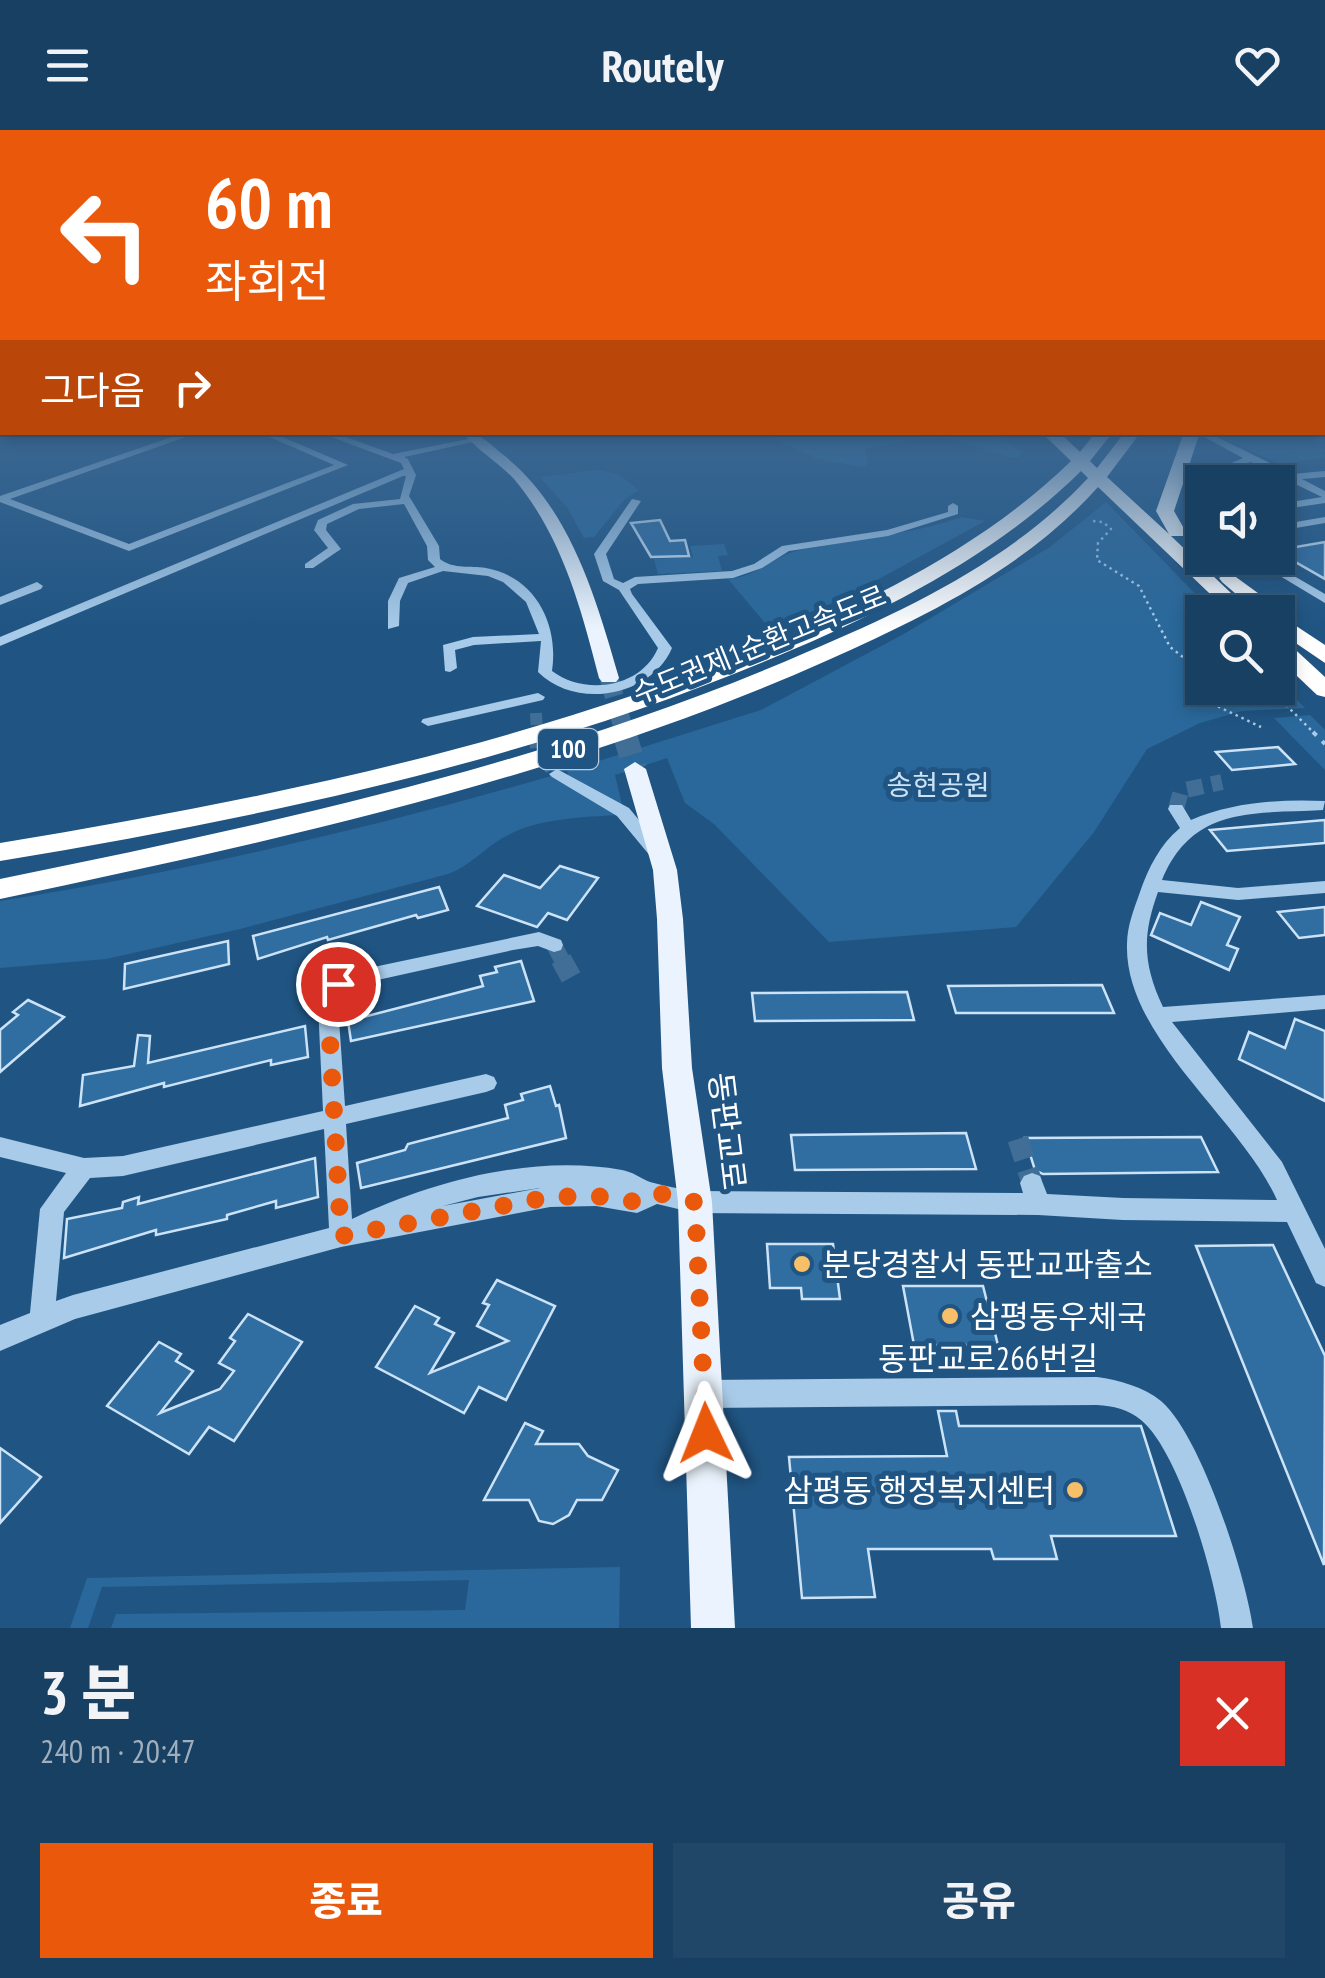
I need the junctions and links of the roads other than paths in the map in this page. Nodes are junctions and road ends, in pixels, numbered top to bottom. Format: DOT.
graph roads {
  1 [pos="30,489"];
  2 [pos="282,489"];
  3 [pos="362,489"];
  4 [pos="406,489"];
  5 [pos="528,489"];
  6 [pos="1048,489"];
  7 [pos="1088,489"];
  8 [pos="1110,489"];
  9 [pos="1130,489"];
  10 [pos="1173,489"];
  11 [pos="1325,498"];
  12 [pos="0,499"];
  13 [pos="407,501"];
  14 [pos="636,502"];
  15 [pos="1309,502"];
  16 [pos="1295,504"];
  17 [pos="952,506"];
  18 [pos="1325,512"];
  19 [pos="1325,520"];
  20 [pos="1295,525"];
  21 [pos="1177,532"];
  22 [pos="1185,539"];
  23 [pos="309,566"];
  24 [pos="442,568"];
  25 [pos="1226,575"];
  26 [pos="1285,575"];
  27 [pos="37,586"];
  28 [pos="624,588"];
  29 [pos="1223,595"];
  30 [pos="1249,595"];
  31 [pos="1325,599"];
  32 [pos="0,601"];
  33 [pos="393,626"];
  34 [pos="1295,634"];
  35 [pos="548,637"];
  36 [pos="0,642"];
  37 [pos="1325,660"];
  38 [pos="1295,662"];
  39 [pos="450,668"];
  40 [pos="545,672"];
  41 [pos="604,683"];
  42 [pos="1325,690"];
  43 [pos="428,722"];
  44 [pos="635,768"];
  45 [pos="557,774"];
  46 [pos="1323,805"];
  47 [pos="1176,809"];
  48 [pos="1188,828"];
  49 [pos="0,852"];
  50 [pos="666,870"];
  51 [pos="1151,884"];
  52 [pos="1325,887"];
  53 [pos="0,889"];
  54 [pos="554,945"];
  55 [pos="1325,1002"];
  56 [pos="1159,1015"];
  57 [pos="486,1083"];
  58 [pos="334,1118"];
  59 [pos="0,1147"];
  60 [pos="84,1168"];
  61 [pos="695,1202"];
  62 [pos="1294,1211"];
  63 [pos="341,1236"];
  64 [pos="1325,1275"];
  65 [pos="42,1318"];
  66 [pos="0,1338"];
  67 [pos="704,1394"];
  68 [pos="713,1628"];
  69 [pos="1238,1628"];
  1 -- 12 [label="street"];
  2 -- 12 [label="street"];
  3 -- 36 [label="street"];
  4 -- 13 [label="street"];
  5 -- 41 [label="main road"];
  6 -- 49 [label="highway, 수도권제1순환고속도로 / 100"];
  7 -- 53 [label="highway, 수도권제1순환고속도로 / 100"];
  8 -- 29 [label="highway"];
  9 -- 21 [label="highway"];
  10 -- 21 [label="highway"];
  11 -- 15 [label="street"];
  13 -- 23 [label="street"];
  13 -- 24 [label="street"];
  14 -- 28 [label="street"];
  15 -- 16 [label="street"];
  15 -- 18 [label="street"];
  17 -- 28 [label="street"];
  19 -- 20 [label="street"];
  21 -- 22 [label="highway"];
  24 -- 33 [label="street"];
  24 -- 35 [label="street"];
  25 -- 30 [label="highway"];
  26 -- 31 [label="street"];
  27 -- 32 [label="street"];
  28 -- 41 [label="street"];
  34 -- 37 [label="highway"];
  35 -- 39 [label="street"];
  35 -- 40 [label="street"];
  38 -- 42 [label="highway"];
  40 -- 41 [label="street"];
  40 -- 43 [label="street"];
  44 -- 50 [label="main road, 동판교로"];
  45 -- 50 [label="street"];
  46 -- 48 [label="street"];
  47 -- 48 [label="street"];
  48 -- 51 [label="street"];
  50 -- 61 [label="main road, 동판교로"];
  51 -- 52 [label="street"];
  51 -- 56 [label="street"];
  54 -- 58 [label="street"];
  55 -- 56 [label="street"];
  56 -- 62 [label="street"];
  57 -- 58 [label="street"];
  58 -- 60 [label="street"];
  58 -- 63 [label="street"];
  59 -- 60 [label="street"];
  60 -- 65 [label="street"];
  61 -- 62 [label="street"];
  61 -- 63 [label="street"];
  61 -- 67 [label="main road, 동판교로"];
  62 -- 64 [label="street"];
  63 -- 65 [label="street"];
  65 -- 66 [label="street"];
  67 -- 68 [label="main road, 동판교로"];
  67 -- 69 [label="street, 동판교로266번길"];
}
